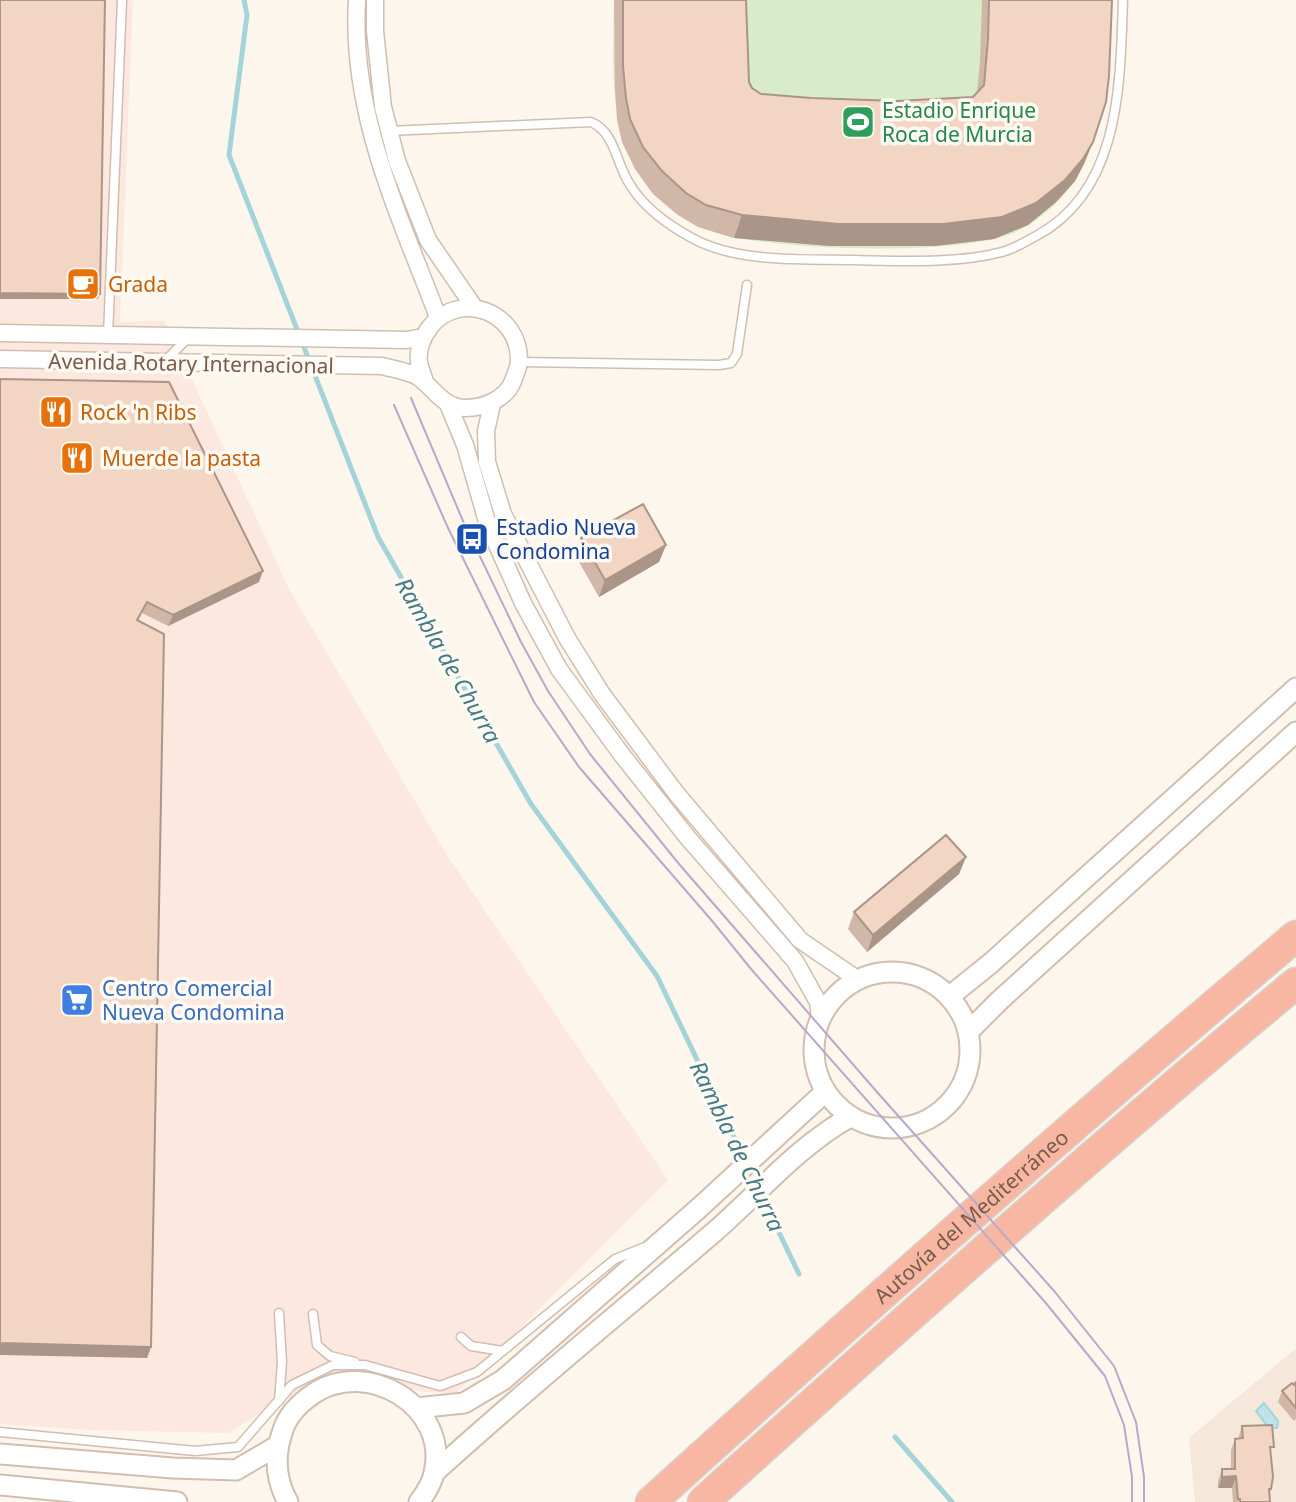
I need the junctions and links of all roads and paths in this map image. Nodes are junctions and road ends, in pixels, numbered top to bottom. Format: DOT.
graph roads {
  1 [pos="122,0"];
  2 [pos="357,0"];
  3 [pos="375,0"];
  4 [pos="1123,0"];
  5 [pos="389,131"];
  6 [pos="747,285"];
  7 [pos="474,307"];
  8 [pos="438,317"];
  9 [pos="0,333"];
  10 [pos="108,335"];
  11 [pos="189,337"];
  12 [pos="423,337"];
  13 [pos="0,359"];
  14 [pos="163,362"];
  15 [pos="520,362"];
  16 [pos="425,382"];
  17 [pos="448,404"];
  18 [pos="492,404"];
  19 [pos="1296,688"];
  20 [pos="1296,732"];
  21 [pos="1296,936"];
  22 [pos="857,979"];
  23 [pos="1296,983"];
  24 [pos="950,996"];
  25 [pos="820,1018"];
  26 [pos="970,1031"];
  27 [pos="825,1091"];
  28 [pos="850,1117"];
  29 [pos="658,1242"];
  30 [pos="279,1314"];
  31 [pos="313,1314"];
  32 [pos="461,1336"];
  33 [pos="503,1351"];
  34 [pos="365,1364"];
  35 [pos="279,1401"];
  36 [pos="416,1408"];
  37 [pos="0,1432"];
  38 [pos="277,1446"];
  39 [pos="0,1454"];
  40 [pos="434,1473"];
  41 [pos="0,1485"];
  42 [pos="285,1501"];
  43 [pos="177,1502"];
  44 [pos="419,1502"];
  45 [pos="651,1502"];
  46 [pos="703,1502"];
  1 -- 10 [label="lane"];
  2 -- 8 [label="street"];
  3 -- 5 [label="street"];
  4 -- 5 [label="lane"];
  5 -- 7 [label="street"];
  6 -- 15 [label="lane"];
  7 -- 8 [label="street"];
  7 -- 15 [label="street"];
  8 -- 12 [label="street"];
  9 -- 10 [label="street, Avenida Rotary Internacional"];
  10 -- 11 [label="street, Avenida Rotary Internacional"];
  11 -- 12 [label="street, Avenida Rotary Internacional"];
  11 -- 14 [label="lane"];
  12 -- 16 [label="street"];
  13 -- 14 [label="street, Avenida Rotary Internacional"];
  14 -- 16 [label="street, Avenida Rotary Internacional"];
  15 -- 18 [label="street"];
  16 -- 17 [label="street"];
  17 -- 18 [label="street"];
  17 -- 25 [label="street"];
  18 -- 22 [label="street"];
  19 -- 24 [label="street"];
  20 -- 26 [label="street"];
  21 -- 45 [label="highway, Autovía del Mediterráneo"];
  22 -- 24 [label="street"];
  22 -- 25 [label="street"];
  23 -- 46 [label="highway, Autovía del Mediterráneo"];
  24 -- 26 [label="street"];
  25 -- 27 [label="street"];
  26 -- 28 [label="street"];
  27 -- 28 [label="street"];
  27 -- 29 [label="street"];
  28 -- 40 [label="street"];
  29 -- 33 [label="lane"];
  29 -- 36 [label="street"];
  30 -- 35 [label="lane"];
  31 -- 34 [label="lane"];
  32 -- 33 [label="lane"];
  33 -- 34 [label="lane"];
  34 -- 35 [label="lane"];
  35 -- 37 [label="lane"];
  36 -- 38 [label="street"];
  36 -- 40 [label="street"];
  38 -- 39 [label="street"];
  38 -- 42 [label="street"];
  40 -- 44 [label="street"];
  41 -- 43 [label="street"];
}
